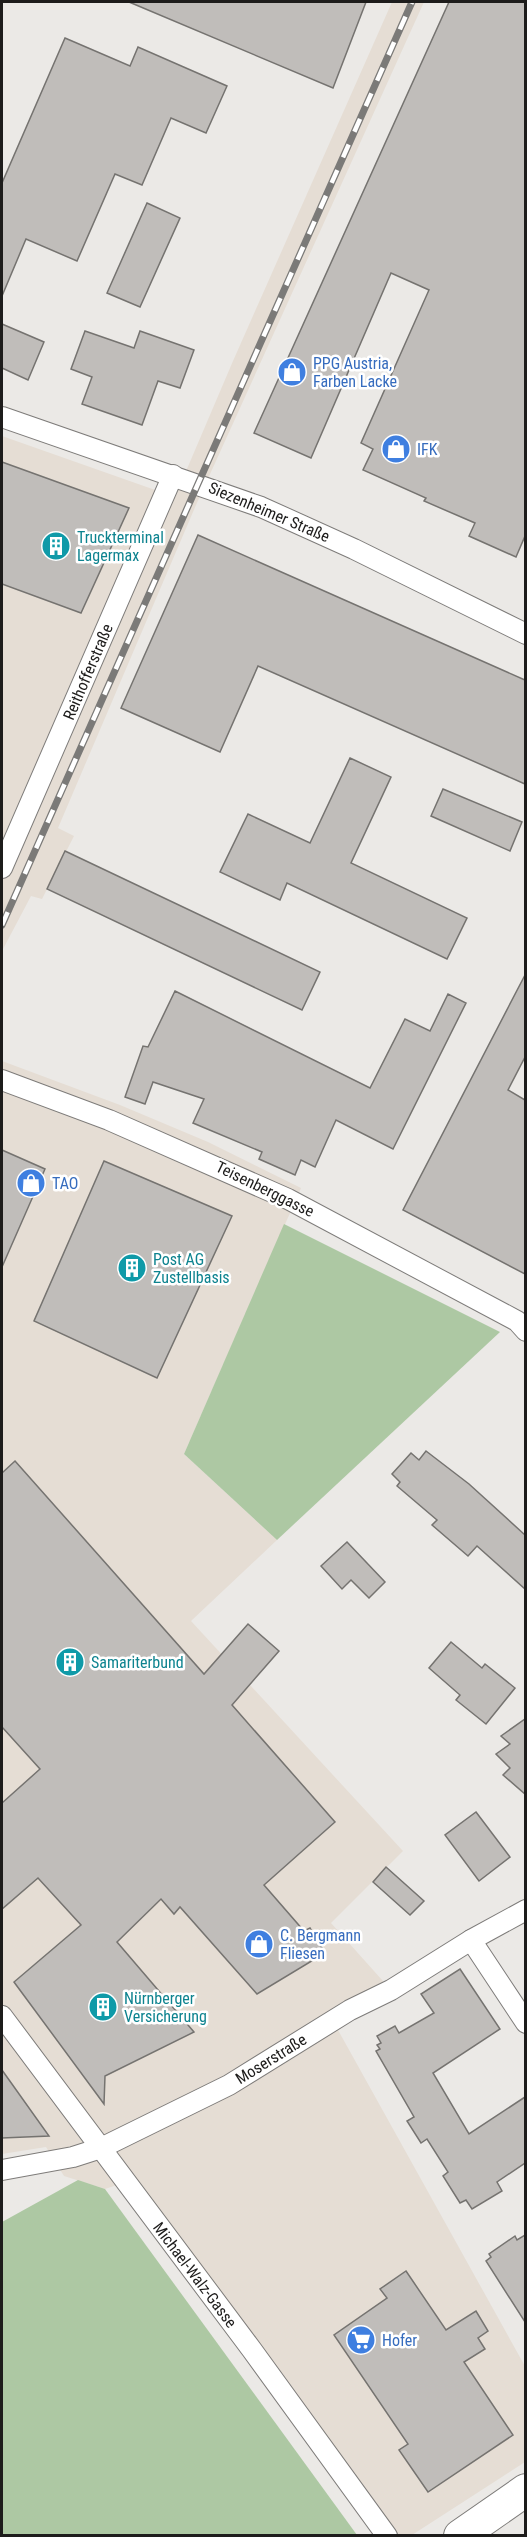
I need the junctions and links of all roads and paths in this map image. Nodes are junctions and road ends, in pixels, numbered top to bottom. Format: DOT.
graph roads {
  1 [pos="2,417"];
  2 [pos="173,475"];
  3 [pos="525,634"];
  4 [pos="2,868"];
  5 [pos="2,1080"];
  6 [pos="523,1322"];
  7 [pos="525,1910"];
  8 [pos="471,1940"];
  9 [pos="2,2016"];
  10 [pos="525,2023"];
  11 [pos="101,2148"];
  12 [pos="2,2170"];
  13 [pos="525,2490"];
  14 [pos="387,2535"];
  15 [pos="460,2535"];
  1 -- 2 [label="street, Siezenheimer Straße"];
  2 -- 3 [label="street, Siezenheimer Straße"];
  2 -- 4 [label="street, Reithofferstraße"];
  5 -- 6 [label="street, Teisenberggasse"];
  7 -- 8 [label="street, Moserstraße"];
  8 -- 10 [label="street"];
  8 -- 11 [label="street, Moserstraße"];
  9 -- 11 [label="street, Michael-Walz-Gasse"];
  11 -- 12 [label="street, Moserstraße"];
  11 -- 14 [label="street, Michael-Walz-Gasse"];
  13 -- 15 [label="main road"];
}
